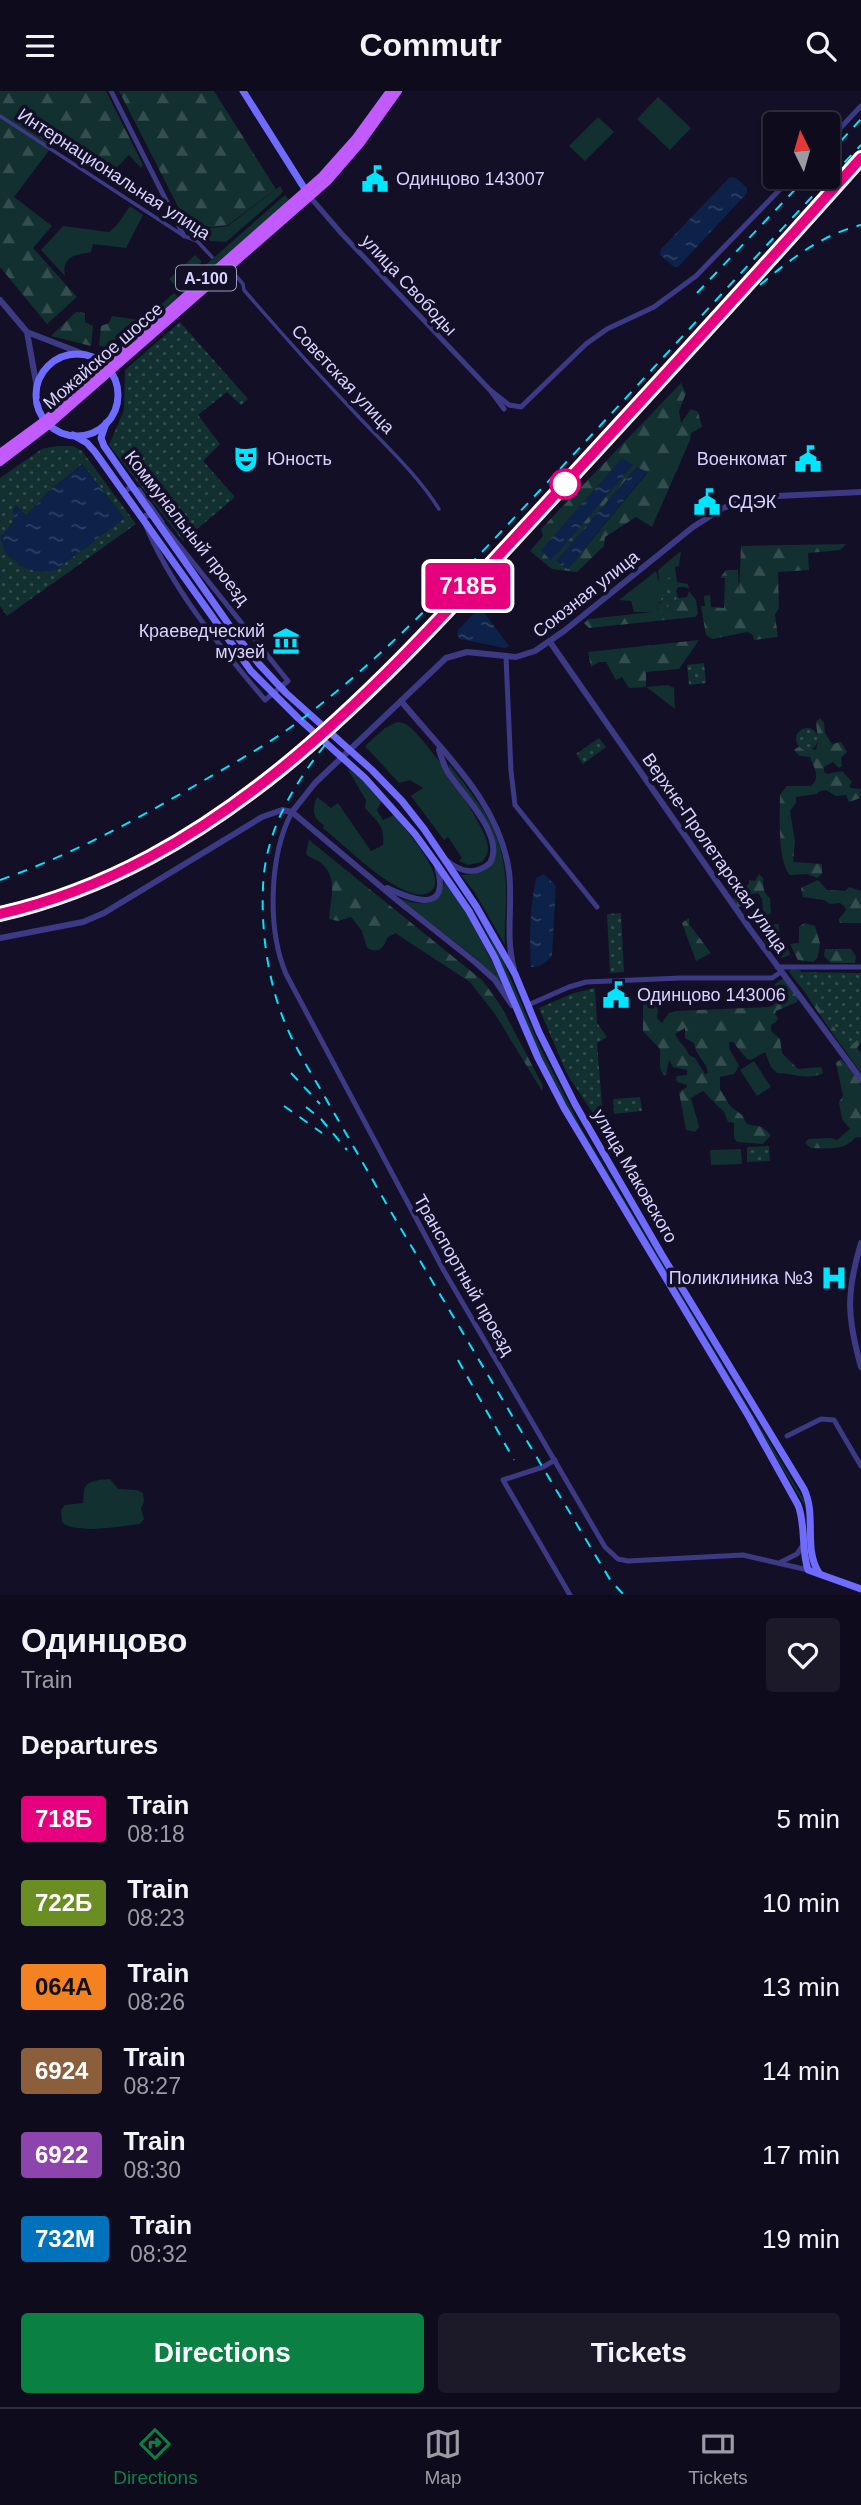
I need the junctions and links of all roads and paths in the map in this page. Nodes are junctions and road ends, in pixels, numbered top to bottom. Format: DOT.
graph roads {
  1 [pos="111,91"];
  2 [pos="243,91"];
  3 [pos="390,91"];
  4 [pos="398,91"];
  5 [pos="861,106"];
  6 [pos="0,117"];
  7 [pos="840,128"];
  8 [pos="780,189"];
  9 [pos="308,194"];
  10 [pos="184,236"];
  11 [pos="212,257"];
  12 [pos="228,267"];
  13 [pos="0,300"];
  14 [pos="27,332"];
  15 [pos="86,355"];
  16 [pos="108,369"];
  17 [pos="37,387"];
  18 [pos="48,422"];
  19 [pos="106,423"];
  20 [pos="73,435"];
  21 [pos="0,453"];
  22 [pos="0,462"];
  23 [pos="133,487"];
  24 [pos="861,492"];
  25 [pos="124,493"];
  26 [pos="146,505"];
  27 [pos="439,509"];
  28 [pos="154,517"];
  29 [pos="145,523"];
  30 [pos="168,530"];
  31 [pos="550,642"];
  32 [pos="506,657"];
  33 [pos="401,701"];
  34 [pos="437,745"];
  35 [pos="292,812"];
  36 [pos="444,860"];
  37 [pos="436,863"];
  38 [pos="379,885"];
  39 [pos="597,907"];
  40 [pos="0,938"];
  41 [pos="861,967"];
  42 [pos="779,969"];
  43 [pos="515,974"];
  44 [pos="528,1005"];
  45 [pos="517,1012"];
  46 [pos="861,1079"];
  47 [pos="861,1243"];
  48 [pos="861,1367"];
  49 [pos="787,1436"];
  50 [pos="555,1460"];
  51 [pos="861,1466"];
  52 [pos="810,1502"];
  53 [pos="798,1505"];
  54 [pos="803,1545"];
  55 [pos="781,1562"];
  56 [pos="808,1570"];
  57 [pos="820,1573"];
  58 [pos="861,1589"];
  59 [pos="570,1595"];
  1 -- 10 [label="street"];
  2 -- 9 [label="main road"];
  3 -- 9 [label="main road, Можайское шоссе / А-100"];
  4 -- 9 [label="main road, Можайское шоссе / А-100"];
  5 -- 7 [label="street"];
  6 -- 10 [label="street, Интернациональная улица"];
  8 -- 9 [label="street, улица Свободы"];
  9 -- 12 [label="main road, Можайское шоссе / А-100"];
  9 -- 16 [label="main road, Можайское шоссе / А-100"];
  10 -- 11 [label="street, Интернациональная улица"];
  12 -- 16 [label="main road, Можайское шоссе / А-100"];
  12 -- 27 [label="street, Советская улица"];
  13 -- 14 [label="street"];
  14 -- 15 [label="street"];
  14 -- 17 [label="street"];
  15 -- 16 [label="main road"];
  15 -- 17 [label="main road"];
  16 -- 18 [label="main road, Можайское шоссе / А-100"];
  16 -- 19 [label="main road"];
  17 -- 18 [label="main road"];
  18 -- 20 [label="main road, Коммунальный проезд"];
  18 -- 21 [label="main road, Можайское шоссе / А-100"];
  18 -- 22 [label="main road, Можайское шоссе / А-100"];
  19 -- 20 [label="main road"];
  19 -- 23 [label="main road, Коммунальный проезд"];
  20 -- 25 [label="main road, Коммунальный проезд"];
  23 -- 25 [label="street"];
  23 -- 26 [label="main road, Коммунальный проезд"];
  23 -- 30 [label="street"];
  24 -- 31 [label="street, Союзная улица"];
  25 -- 29 [label="main road, Коммунальный проезд"];
  26 -- 28 [label="main road, улица Маковского"];
  26 -- 30 [label="street, Коммунальный проезд"];
  28 -- 29 [label="street"];
  28 -- 36 [label="main road, улица Маковского"];
  29 -- 30 [label="street, Коммунальный проезд"];
  29 -- 37 [label="main road, улица Маковского"];
  31 -- 32 [label="street, Союзная улица"];
  31 -- 42 [label="street, Верхне-Пролетарская улица"];
  32 -- 33 [label="street, Союзная улица"];
  32 -- 39 [label="street"];
  33 -- 34 [label="street"];
  33 -- 35 [label="street, Союзная улица"];
  34 -- 36 [label="street"];
  34 -- 43 [label="street"];
  35 -- 38 [label="street"];
  35 -- 40 [label="street"];
  35 -- 50 [label="street, Транспортный проезд"];
  36 -- 43 [label="main road, улица Маковского"];
  37 -- 38 [label="street"];
  37 -- 45 [label="main road, улица Маковского"];
  38 -- 45 [label="street"];
  41 -- 42 [label="street"];
  42 -- 44 [label="street"];
  42 -- 46 [label="street, Верхне-Пролетарская улица"];
  43 -- 44 [label="main road, улица Маковского"];
  44 -- 52 [label="main road, улица Маковского"];
  45 -- 53 [label="main road, улица Маковского"];
  47 -- 48 [label="street"];
  49 -- 51 [label="street"];
  50 -- 55 [label="street, Транспортный проезд"];
  50 -- 59 [label="street"];
  52 -- 53 [label="street"];
  52 -- 57 [label="main road, улица Маковского"];
  53 -- 54 [label="main road, улица Маковского"];
  54 -- 55 [label="street"];
  54 -- 56 [label="main road, улица Маковского"];
  55 -- 56 [label="street, Транспортный проезд"];
  56 -- 57 [label="main road"];
  57 -- 58 [label="main road"];
}
